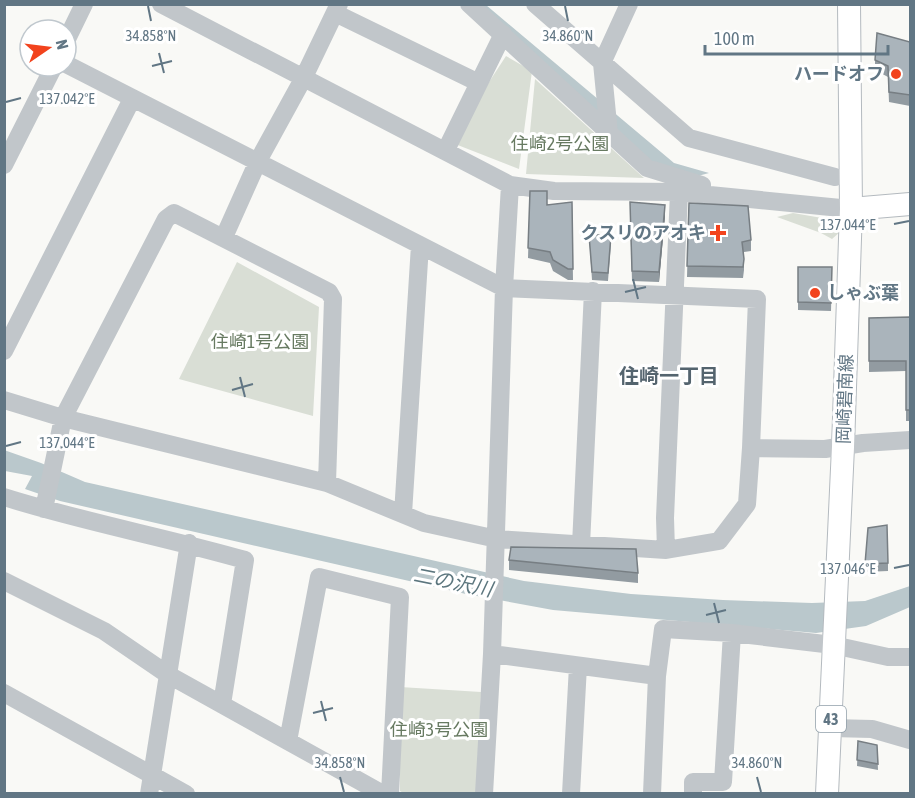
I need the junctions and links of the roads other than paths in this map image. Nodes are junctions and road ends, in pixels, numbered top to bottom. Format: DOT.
graph roads {
  1 [pos="84,4"];
  2 [pos="161,4"];
  3 [pos="469,4"];
  4 [pos="535,4"];
  5 [pos="629,4"];
  6 [pos="849,4"];
  7 [pos="337,9"];
  8 [pos="77,18"];
  9 [pos="503,34"];
  10 [pos="602,63"];
  11 [pos="78,70"];
  12 [pos="48,78"];
  13 [pos="303,80"];
  14 [pos="479,83"];
  15 [pos="132,99"];
  16 [pos="609,130"];
  17 [pos="446,150"];
  18 [pos="258,161"];
  19 [pos="4,165"];
  20 [pos="835,177"];
  21 [pos="510,185"];
  22 [pos="702,185"];
  23 [pos="679,192"];
  24 [pos="910,204"];
  25 [pos="851,209"];
  26 [pos="224,237"];
  27 [pos="420,246"];
  28 [pos="504,288"];
  29 [pos="593,291"];
  30 [pos="675,295"];
  31 [pos="4,351"];
  32 [pos="4,400"];
  33 [pos="63,418"];
  34 [pos="910,440"];
  35 [pos="843,447"];
  36 [pos="751,448"];
  37 [pos="327,483"];
  38 [pos="4,497"];
  39 [pos="44,503"];
  40 [pos="404,513"];
  41 [pos="497,539"];
  42 [pos="189,543"];
  43 [pos="581,545"];
  44 [pos="666,550"];
  45 [pos="4,581"];
  46 [pos="732,633"];
  47 [pos="833,645"];
  48 [pos="492,654"];
  49 [pos="910,657"];
  50 [pos="578,666"];
  51 [pos="167,674"];
  52 [pos="657,676"];
  53 [pos="4,693"];
  54 [pos="222,704"];
  55 [pos="831,728"];
  56 [pos="910,740"];
  57 [pos="288,741"];
  58 [pos="152,775"];
  59 [pos="149,794"];
  60 [pos="186,794"];
  61 [pos="383,794"];
  62 [pos="390,794"];
  63 [pos="484,794"];
  64 [pos="571,794"];
  65 [pos="652,794"];
  66 [pos="693,794"];
  67 [pos="827,794"];
  1 -- 8 [label="street"];
  2 -- 13 [label="street"];
  3 -- 9 [label="street"];
  4 -- 10 [label="street"];
  5 -- 10 [label="street"];
  6 -- 25 [label="main road, 岡崎碧南線 / 43"];
  7 -- 13 [label="street"];
  7 -- 14 [label="street"];
  9 -- 14 [label="street"];
  9 -- 16 [label="street"];
  10 -- 16 [label="street"];
  10 -- 20 [label="street"];
  11 -- 15 [label="street"];
  12 -- 19 [label="street"];
  13 -- 17 [label="street"];
  13 -- 18 [label="street"];
  14 -- 17 [label="street"];
  15 -- 18 [label="street"];
  15 -- 31 [label="street"];
  16 -- 22 [label="street"];
  17 -- 21 [label="street"];
  18 -- 26 [label="street"];
  18 -- 27 [label="street"];
  21 -- 23 [label="street"];
  21 -- 28 [label="street"];
  23 -- 25 [label="street"];
  23 -- 30 [label="street"];
  24 -- 25 [label="main road"];
  25 -- 35 [label="main road, 岡崎碧南線 / 43"];
  26 -- 33 [label="street"];
  26 -- 37 [label="street"];
  27 -- 28 [label="street"];
  27 -- 40 [label="street"];
  28 -- 29 [label="street"];
  28 -- 41 [label="street"];
  29 -- 30 [label="street"];
  29 -- 43 [label="street"];
  30 -- 36 [label="street"];
  30 -- 44 [label="street"];
  32 -- 33 [label="street"];
  33 -- 37 [label="street"];
  33 -- 39 [label="street"];
  34 -- 35 [label="street"];
  35 -- 36 [label="street"];
  35 -- 47 [label="main road, 岡崎碧南線 / 43"];
  36 -- 44 [label="street"];
  37 -- 40 [label="street"];
  38 -- 39 [label="street"];
  39 -- 42 [label="street"];
  40 -- 41 [label="street"];
  41 -- 43 [label="street"];
  41 -- 48 [label="street"];
  42 -- 51 [label="street"];
  42 -- 54 [label="street"];
  43 -- 44 [label="street"];
  45 -- 51 [label="street"];
  46 -- 47 [label="street"];
  46 -- 52 [label="street"];
  46 -- 66 [label="street"];
  47 -- 49 [label="street"];
  47 -- 55 [label="main road, 岡崎碧南線 / 43"];
  48 -- 50 [label="street"];
  48 -- 63 [label="street"];
  50 -- 52 [label="street"];
  50 -- 64 [label="street"];
  51 -- 54 [label="street"];
  51 -- 58 [label="street"];
  52 -- 65 [label="street"];
  53 -- 58 [label="street"];
  54 -- 57 [label="street"];
  55 -- 56 [label="street"];
  55 -- 67 [label="main road, 岡崎碧南線 / 43"];
  57 -- 61 [label="street"];
  57 -- 62 [label="street"];
  58 -- 59 [label="street"];
  58 -- 60 [label="street"];
}
